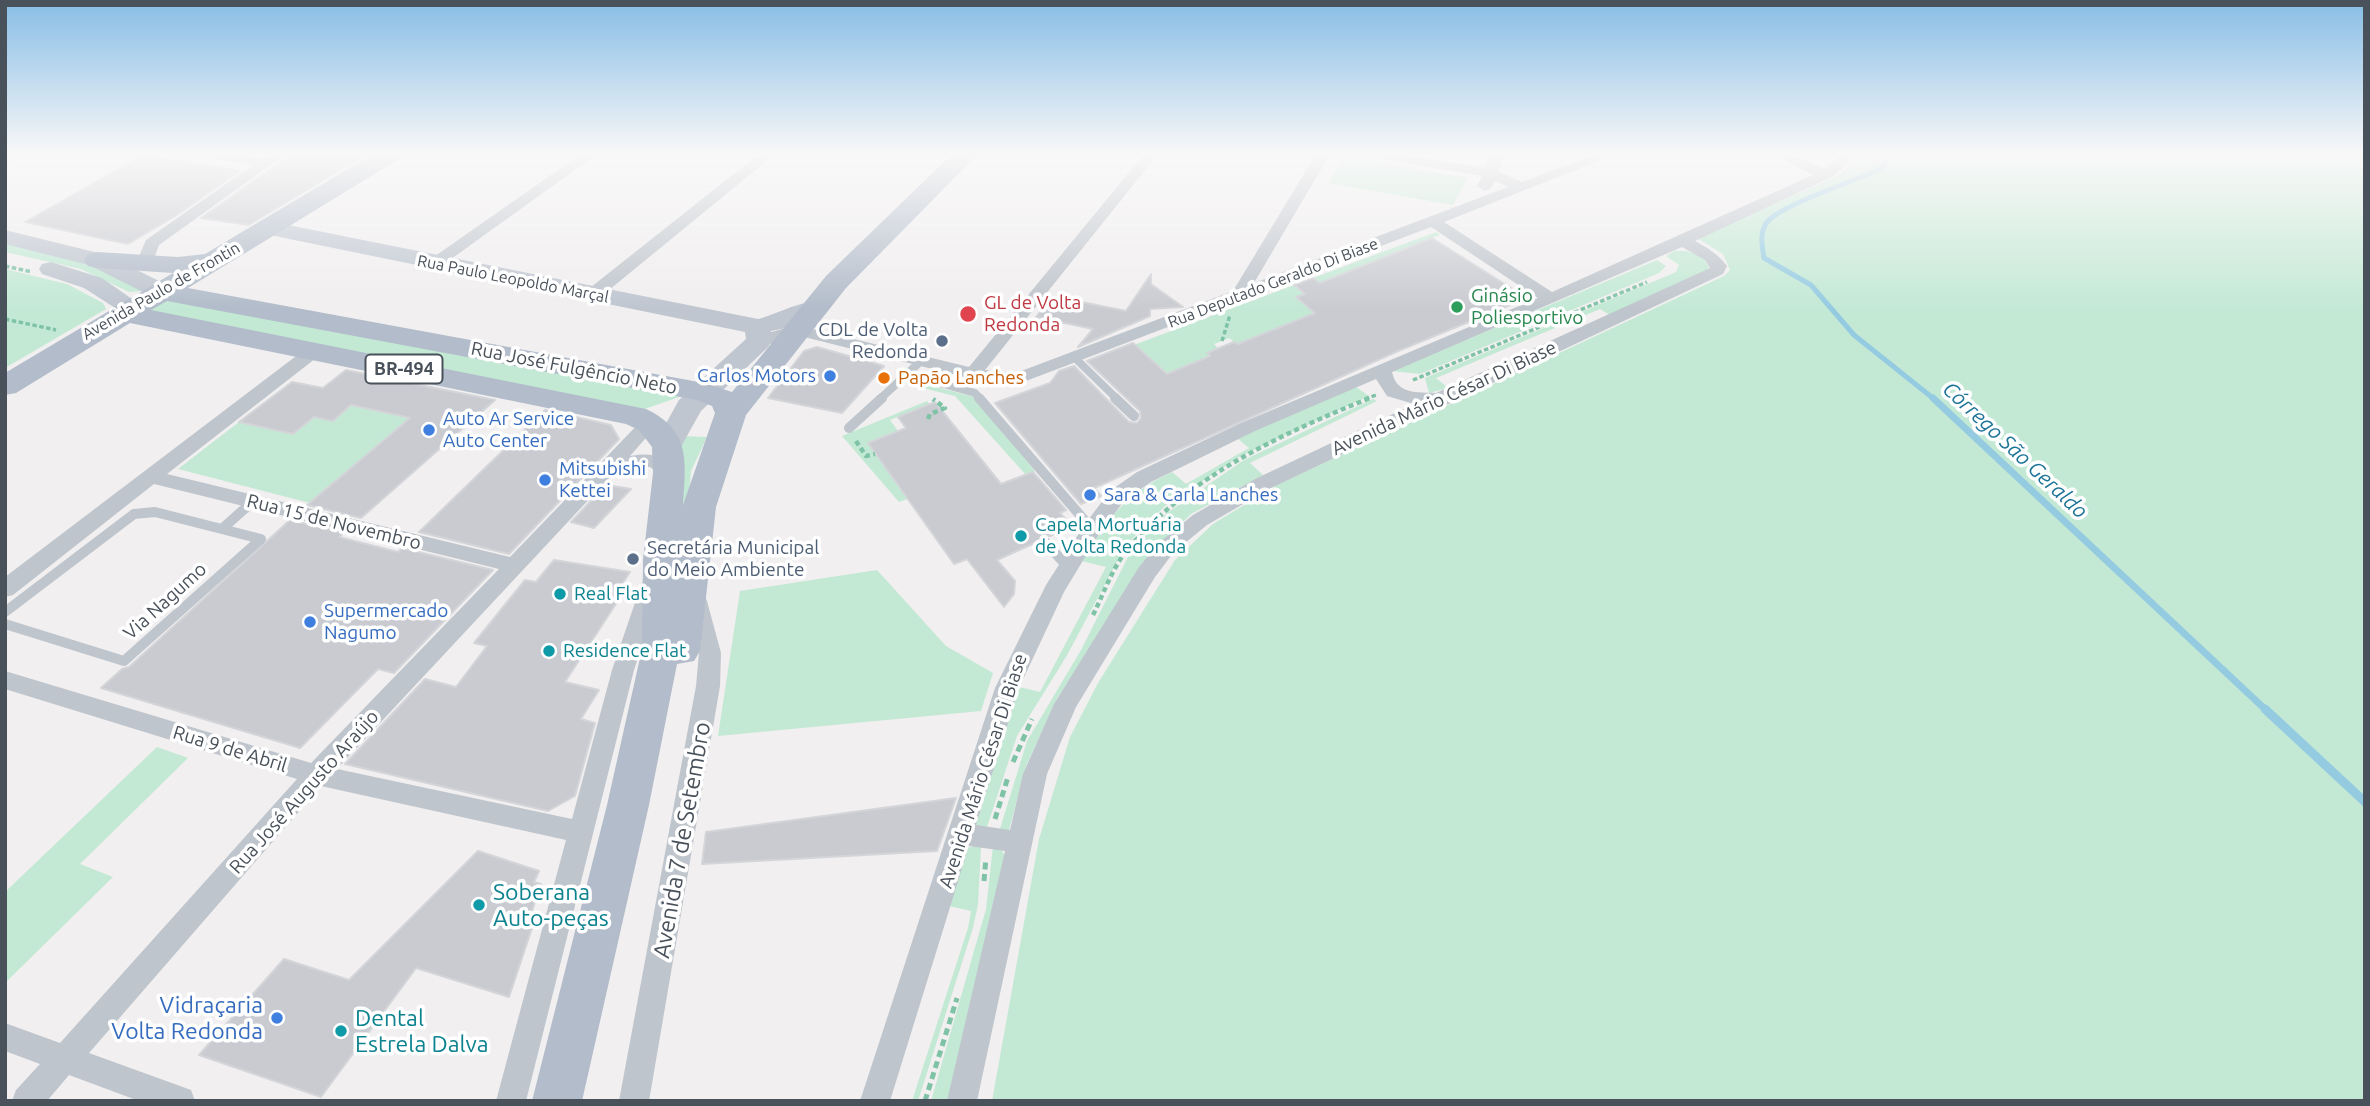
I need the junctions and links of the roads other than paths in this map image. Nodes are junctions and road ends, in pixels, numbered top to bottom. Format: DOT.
graph roads {
  1 [pos="205,206"];
  2 [pos="305,206"];
  3 [pos="517,206"];
  4 [pos="704,206"];
  5 [pos="915,206"];
  6 [pos="1109,206"];
  7 [pos="1292,206"];
  8 [pos="1473,206"];
  9 [pos="1757,206"];
  10 [pos="1434,222"];
  11 [pos="268,228"];
  12 [pos="5,237"];
  13 [pos="1681,240"];
  14 [pos="5,259"];
  15 [pos="99,260"];
  16 [pos="434,264"];
  17 [pos="156,277"];
  18 [pos="592,295"];
  19 [pos="1550,298"];
  20 [pos="822,299"];
  21 [pos="1235,302"];
  22 [pos="132,308"];
  23 [pos="798,332"];
  24 [pos="758,334"];
  25 [pos="314,351"];
  26 [pos="1074,357"];
  27 [pos="922,360"];
  28 [pos="1382,368"];
  29 [pos="973,373"];
  30 [pos="908,374"];
  31 [pos="5,386"];
  32 [pos="704,392"];
  33 [pos="1439,399"];
  34 [pos="731,413"];
  35 [pos="1134,416"];
  36 [pos="849,428"];
  37 [pos="662,447"];
  38 [pos="152,477"];
  39 [pos="589,490"];
  40 [pos="252,502"];
  41 [pos="222,529"];
  42 [pos="1092,529"];
  43 [pos="1045,542"];
  44 [pos="662,560"];
  45 [pos="517,566"];
  46 [pos="1068,567"];
  47 [pos="690,579"];
  48 [pos="5,589"];
  49 [pos="5,612"];
  50 [pos="5,624"];
  51 [pos="672,647"];
  52 [pos="5,680"];
  53 [pos="316,775"];
  54 [pos="582,832"];
  55 [pos="962,834"];
  56 [pos="1019,842"];
  57 [pos="5,1038"];
  58 [pos="64,1060"];
  59 [pos="27,1101"];
  60 [pos="180,1101"];
  61 [pos="511,1101"];
  62 [pos="557,1101"];
  63 [pos="580,1101"];
  64 [pos="634,1101"];
  65 [pos="875,1101"];
  66 [pos="962,1101"];
  1 -- 17 [label="street"];
  2 -- 11 [label="main road, Avenida Paulo de Frontin"];
  3 -- 16 [label="street"];
  4 -- 18 [label="street"];
  5 -- 20 [label="main road, Avenida 7 de Setembro"];
  6 -- 29 [label="street"];
  7 -- 21 [label="street"];
  8 -- 10 [label="street, Rua Deputado Geraldo Di Biase"];
  9 -- 13 [label="street"];
  10 -- 19 [label="street"];
  10 -- 21 [label="street, Rua Deputado Geraldo Di Biase"];
  11 -- 16 [label="street, Rua Paulo Leopoldo Marçal"];
  11 -- 17 [label="main road, Avenida Paulo de Frontin"];
  12 -- 15 [label="street"];
  13 -- 19 [label="street, Avenida Mário César Di Biase"];
  13 -- 33 [label="street, Avenida Mário César Di Biase"];
  14 -- 22 [label="street"];
  15 -- 17 [label="main road"];
  16 -- 18 [label="street, Rua Paulo Leopoldo Marçal"];
  17 -- 22 [label="main road, Avenida Paulo de Frontin"];
  17 -- 32 [label="main road, Rua José Fulgêncio Neto / BR-494"];
  18 -- 24 [label="street, Rua Paulo Leopoldo Marçal"];
  19 -- 28 [label="street, Avenida Mário César Di Biase"];
  20 -- 23 [label="main road, Avenida 7 de Setembro"];
  20 -- 24 [label="street, Rua Paulo Leopoldo Marçal"];
  21 -- 26 [label="street, Rua Deputado Geraldo Di Biase"];
  22 -- 25 [label="main road, Rua José Fulgêncio Neto / BR-494"];
  22 -- 31 [label="main road, Avenida Paulo de Frontin"];
  23 -- 24 [label="street, Rua Paulo Leopoldo Marçal"];
  23 -- 27 [label="street, Rua Paulo Leopoldo Marçal"];
  23 -- 34 [label="main road, Avenida 7 de Setembro"];
  24 -- 32 [label="street"];
  25 -- 37 [label="main road, Rua José Fulgêncio Neto / BR-494"];
  25 -- 38 [label="street"];
  26 -- 29 [label="street, Rua Deputado Geraldo Di Biase"];
  26 -- 35 [label="lane"];
  27 -- 29 [label="street, Rua Paulo Leopoldo Marçal"];
  27 -- 30 [label="lane"];
  28 -- 33 [label="street"];
  28 -- 42 [label="street, Avenida Mário César Di Biase"];
  30 -- 36 [label="lane"];
  30 -- 42 [label="lane"];
  32 -- 34 [label="main road, Rua José Fulgêncio Neto"];
  32 -- 37 [label="street"];
  33 -- 56 [label="street, Avenida Mário César Di Biase"];
  34 -- 47 [label="main road, Avenida 7 de Setembro"];
  37 -- 39 [label="street, Rua José Augusto Araújo"];
  37 -- 39 [label="street, Rua José Augusto Araújo"];
  37 -- 44 [label="main road"];
  38 -- 40 [label="street, Rua 15 de Novembro"];
  38 -- 48 [label="street"];
  39 -- 45 [label="street, Rua José Augusto Araújo"];
  40 -- 41 [label="lane"];
  40 -- 45 [label="street, Rua 15 de Novembro"];
  41 -- 49 [label="lane, Via Nagumo"];
  41 -- 50 [label="lane, Via Nagumo"];
  42 -- 46 [label="street, Avenida Mário César Di Biase"];
  43 -- 46 [label="lane"];
  44 -- 51 [label="main road"];
  44 -- 54 [label="street"];
  45 -- 53 [label="street, Rua José Augusto Araújo"];
  46 -- 55 [label="street, Avenida Mário César Di Biase"];
  47 -- 51 [label="main road, Avenida 7 de Setembro"];
  47 -- 64 [label="street, Avenida 7 de Setembro"];
  51 -- 62 [label="main road"];
  51 -- 63 [label="main road"];
  52 -- 53 [label="street, Rua 9 de Abril"];
  53 -- 54 [label="street, Rua 9 de Abril"];
  53 -- 58 [label="street, Rua José Augusto Araújo"];
  54 -- 61 [label="street"];
  55 -- 56 [label="street"];
  55 -- 65 [label="street, Avenida Mário César Di Biase"];
  56 -- 66 [label="street, Avenida Mário César Di Biase"];
  57 -- 58 [label="street"];
  58 -- 59 [label="street, Rua José Augusto Araújo"];
  58 -- 60 [label="street"];
}
